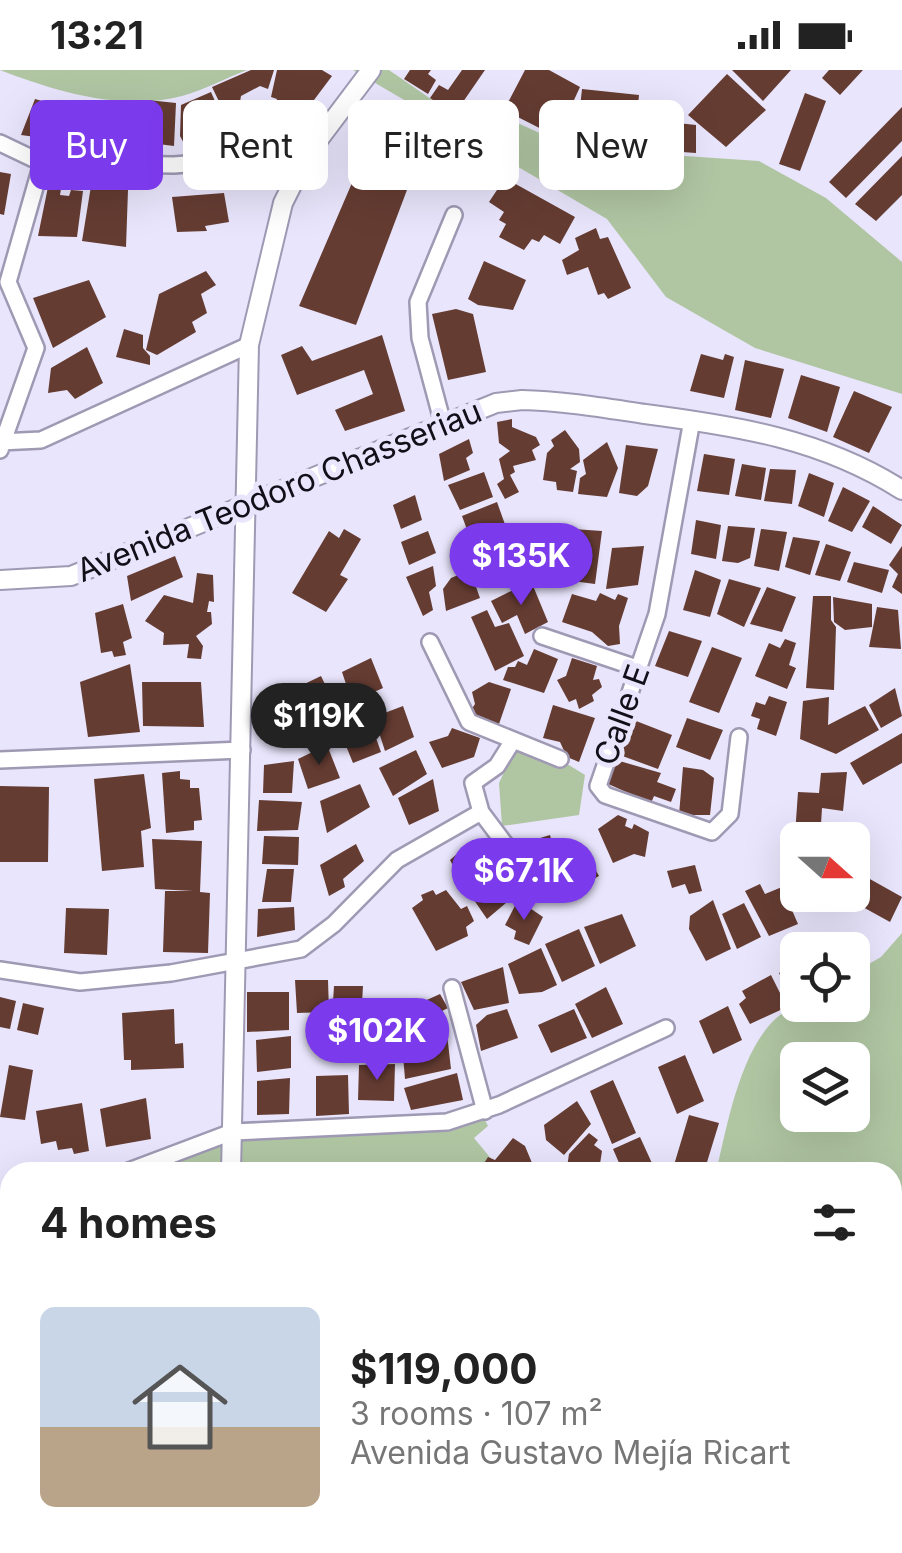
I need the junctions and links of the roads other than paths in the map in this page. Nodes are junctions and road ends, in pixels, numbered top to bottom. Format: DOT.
graph roads {
  1 [pos="371,70"];
  2 [pos="328,128"];
  3 [pos="0,142"];
  4 [pos="30,157"];
  5 [pos="33,190"];
  6 [pos="292,190"];
  7 [pos="454,215"];
  8 [pos="4,281"];
  9 [pos="249,345"];
  10 [pos="692,420"];
  11 [pos="443,424"];
  12 [pos="1,445"];
  13 [pos="902,490"];
  14 [pos="246,506"];
  15 [pos="0,580"];
  16 [pos="542,636"];
  17 [pos="430,642"];
  18 [pos="640,669"];
  19 [pos="738,737"];
  20 [pos="512,742"];
  21 [pos="242,750"];
  22 [pos="560,759"];
  23 [pos="0,760"];
  24 [pos="482,812"];
  25 [pos="542,883"];
  26 [pos="235,962"];
  27 [pos="0,970"];
  28 [pos="452,988"];
  29 [pos="666,1028"];
  30 [pos="486,1111"];
  31 [pos="232,1132"];
  32 [pos="152,1162"];
  33 [pos="231,1162"];
  1 -- 2 [label="street"];
  3 -- 4 [label="street"];
  5 -- 8 [label="street"];
  6 -- 9 [label="street"];
  7 -- 11 [label="street"];
  8 -- 12 [label="street"];
  9 -- 12 [label="street"];
  9 -- 14 [label="street"];
  10 -- 11 [label="street, Avenida Teodoro Chasseriau"];
  10 -- 13 [label="street, Avenida Teodoro Chasseriau"];
  10 -- 18 [label="street, Calle E"];
  11 -- 14 [label="street, Avenida Teodoro Chasseriau"];
  14 -- 15 [label="street, Avenida Teodoro Chasseriau"];
  14 -- 21 [label="street"];
  16 -- 18 [label="street"];
  17 -- 20 [label="street"];
  18 -- 19 [label="street, Calle E"];
  20 -- 22 [label="street"];
  20 -- 24 [label="street"];
  21 -- 23 [label="street"];
  21 -- 26 [label="street"];
  24 -- 25 [label="street"];
  24 -- 26 [label="street"];
  26 -- 27 [label="street"];
  26 -- 31 [label="street"];
  28 -- 30 [label="street"];
  29 -- 30 [label="street"];
  30 -- 31 [label="street"];
  31 -- 32 [label="street"];
  31 -- 33 [label="street"];
}
